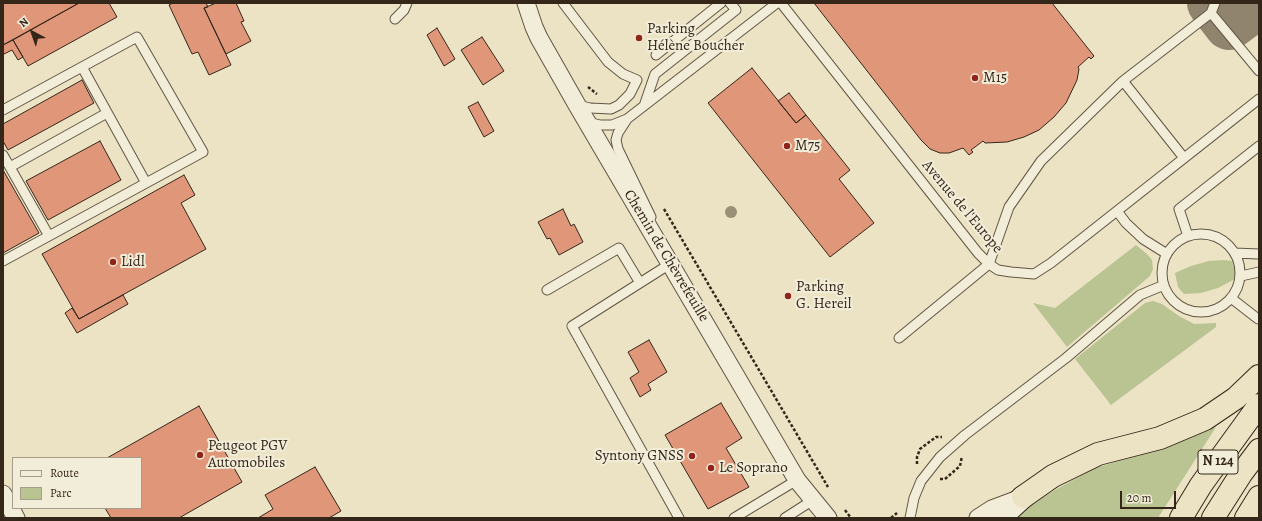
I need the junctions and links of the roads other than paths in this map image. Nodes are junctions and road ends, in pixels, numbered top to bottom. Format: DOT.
graph roads {
  1 [pos="407,3"];
  2 [pos="526,3"];
  3 [pos="563,3"];
  4 [pos="721,3"];
  5 [pos="730,3"];
  6 [pos="777,3"];
  7 [pos="781,3"];
  8 [pos="1215,3"];
  9 [pos="1211,13"];
  10 [pos="395,19"];
  11 [pos="656,55"];
  12 [pos="82,67"];
  13 [pos="1259,71"];
  14 [pos="1123,81"];
  15 [pos="1259,98"];
  16 [pos="577,105"];
  17 [pos="644,106"];
  18 [pos="3,110"];
  19 [pos="107,113"];
  20 [pos="627,119"];
  21 [pos="587,122"];
  22 [pos="1259,146"];
  23 [pos="3,155"];
  24 [pos="1184,158"];
  25 [pos="10,167"];
  26 [pos="146,183"];
  27 [pos="1117,211"];
  28 [pos="49,236"];
  29 [pos="1188,236"];
  30 [pos="1235,253"];
  31 [pos="1167,254"];
  32 [pos="1259,254"];
  33 [pos="3,261"];
  34 [pos="672,263"];
  35 [pos="988,264"];
  36 [pos="1259,272"];
  37 [pos="1241,276"];
  38 [pos="640,283"];
  39 [pos="1164,285"];
  40 [pos="547,290"];
  41 [pos="1231,298"];
  42 [pos="1258,318"];
  43 [pos="899,338"];
  44 [pos="1259,376"];
  45 [pos="1258,407"];
  46 [pos="1259,450"];
  47 [pos="797,480"];
  48 [pos="3,494"];
  49 [pos="1023,496"];
  50 [pos="1259,497"];
  51 [pos="817,507"];
  52 [pos="16,518"];
  53 [pos="679,518"];
  54 [pos="734,518"];
  55 [pos="785,518"];
  56 [pos="828,518"];
  57 [pos="910,518"];
  58 [pos="978,518"];
  59 [pos="1000,518"];
  60 [pos="1181,518"];
  61 [pos="1213,518"];
  62 [pos="1246,518"];
  1 -- 10 [label="lane"];
  2 -- 16 [label="street, Chemin de Chèvrefeuille"];
  3 -- 16 [label="lane"];
  4 -- 11 [label="lane"];
  5 -- 17 [label="lane"];
  6 -- 17 [label="lane"];
  7 -- 35 [label="lane, Avenue de l'Europe"];
  8 -- 9 [label="lane"];
  9 -- 13 [label="lane"];
  9 -- 14 [label="lane"];
  12 -- 18 [label="lane"];
  12 -- 19 [label="lane"];
  12 -- 26 [label="lane"];
  14 -- 24 [label="lane"];
  14 -- 35 [label="lane"];
  15 -- 24 [label="lane, Avenue de l'Europe"];
  16 -- 21 [label="street, Chemin de Chèvrefeuille"];
  17 -- 20 [label="lane"];
  19 -- 25 [label="lane"];
  19 -- 26 [label="lane"];
  20 -- 21 [label="lane"];
  20 -- 34 [label="lane"];
  21 -- 34 [label="street, Chemin de Chèvrefeuille"];
  22 -- 29 [label="lane"];
  23 -- 25 [label="lane"];
  24 -- 27 [label="lane, Avenue de l'Europe"];
  25 -- 28 [label="lane"];
  26 -- 28 [label="lane"];
  27 -- 31 [label="lane"];
  27 -- 35 [label="lane, Avenue de l'Europe"];
  28 -- 33 [label="lane"];
  29 -- 30 [label="lane"];
  29 -- 31 [label="lane"];
  30 -- 32 [label="lane"];
  30 -- 37 [label="lane"];
  31 -- 39 [label="lane"];
  34 -- 38 [label="lane"];
  34 -- 47 [label="street, Chemin de Chèvrefeuille"];
  35 -- 43 [label="lane"];
  36 -- 37 [label="lane"];
  37 -- 41 [label="lane"];
  38 -- 40 [label="lane"];
  38 -- 53 [label="lane"];
  39 -- 41 [label="lane"];
  39 -- 57 [label="lane"];
  41 -- 42 [label="lane"];
  44 -- 49 [label="highway"];
  45 -- 60 [label="highway, N 124"];
  46 -- 61 [label="highway"];
  47 -- 51 [label="street, Chemin de Chèvrefeuille"];
  47 -- 54 [label="lane"];
  48 -- 52 [label="street"];
  49 -- 58 [label="street"];
  49 -- 59 [label="main road"];
  50 -- 62 [label="highway"];
  51 -- 55 [label="lane"];
  51 -- 56 [label="street, Chemin de Chèvrefeuille"];
}
